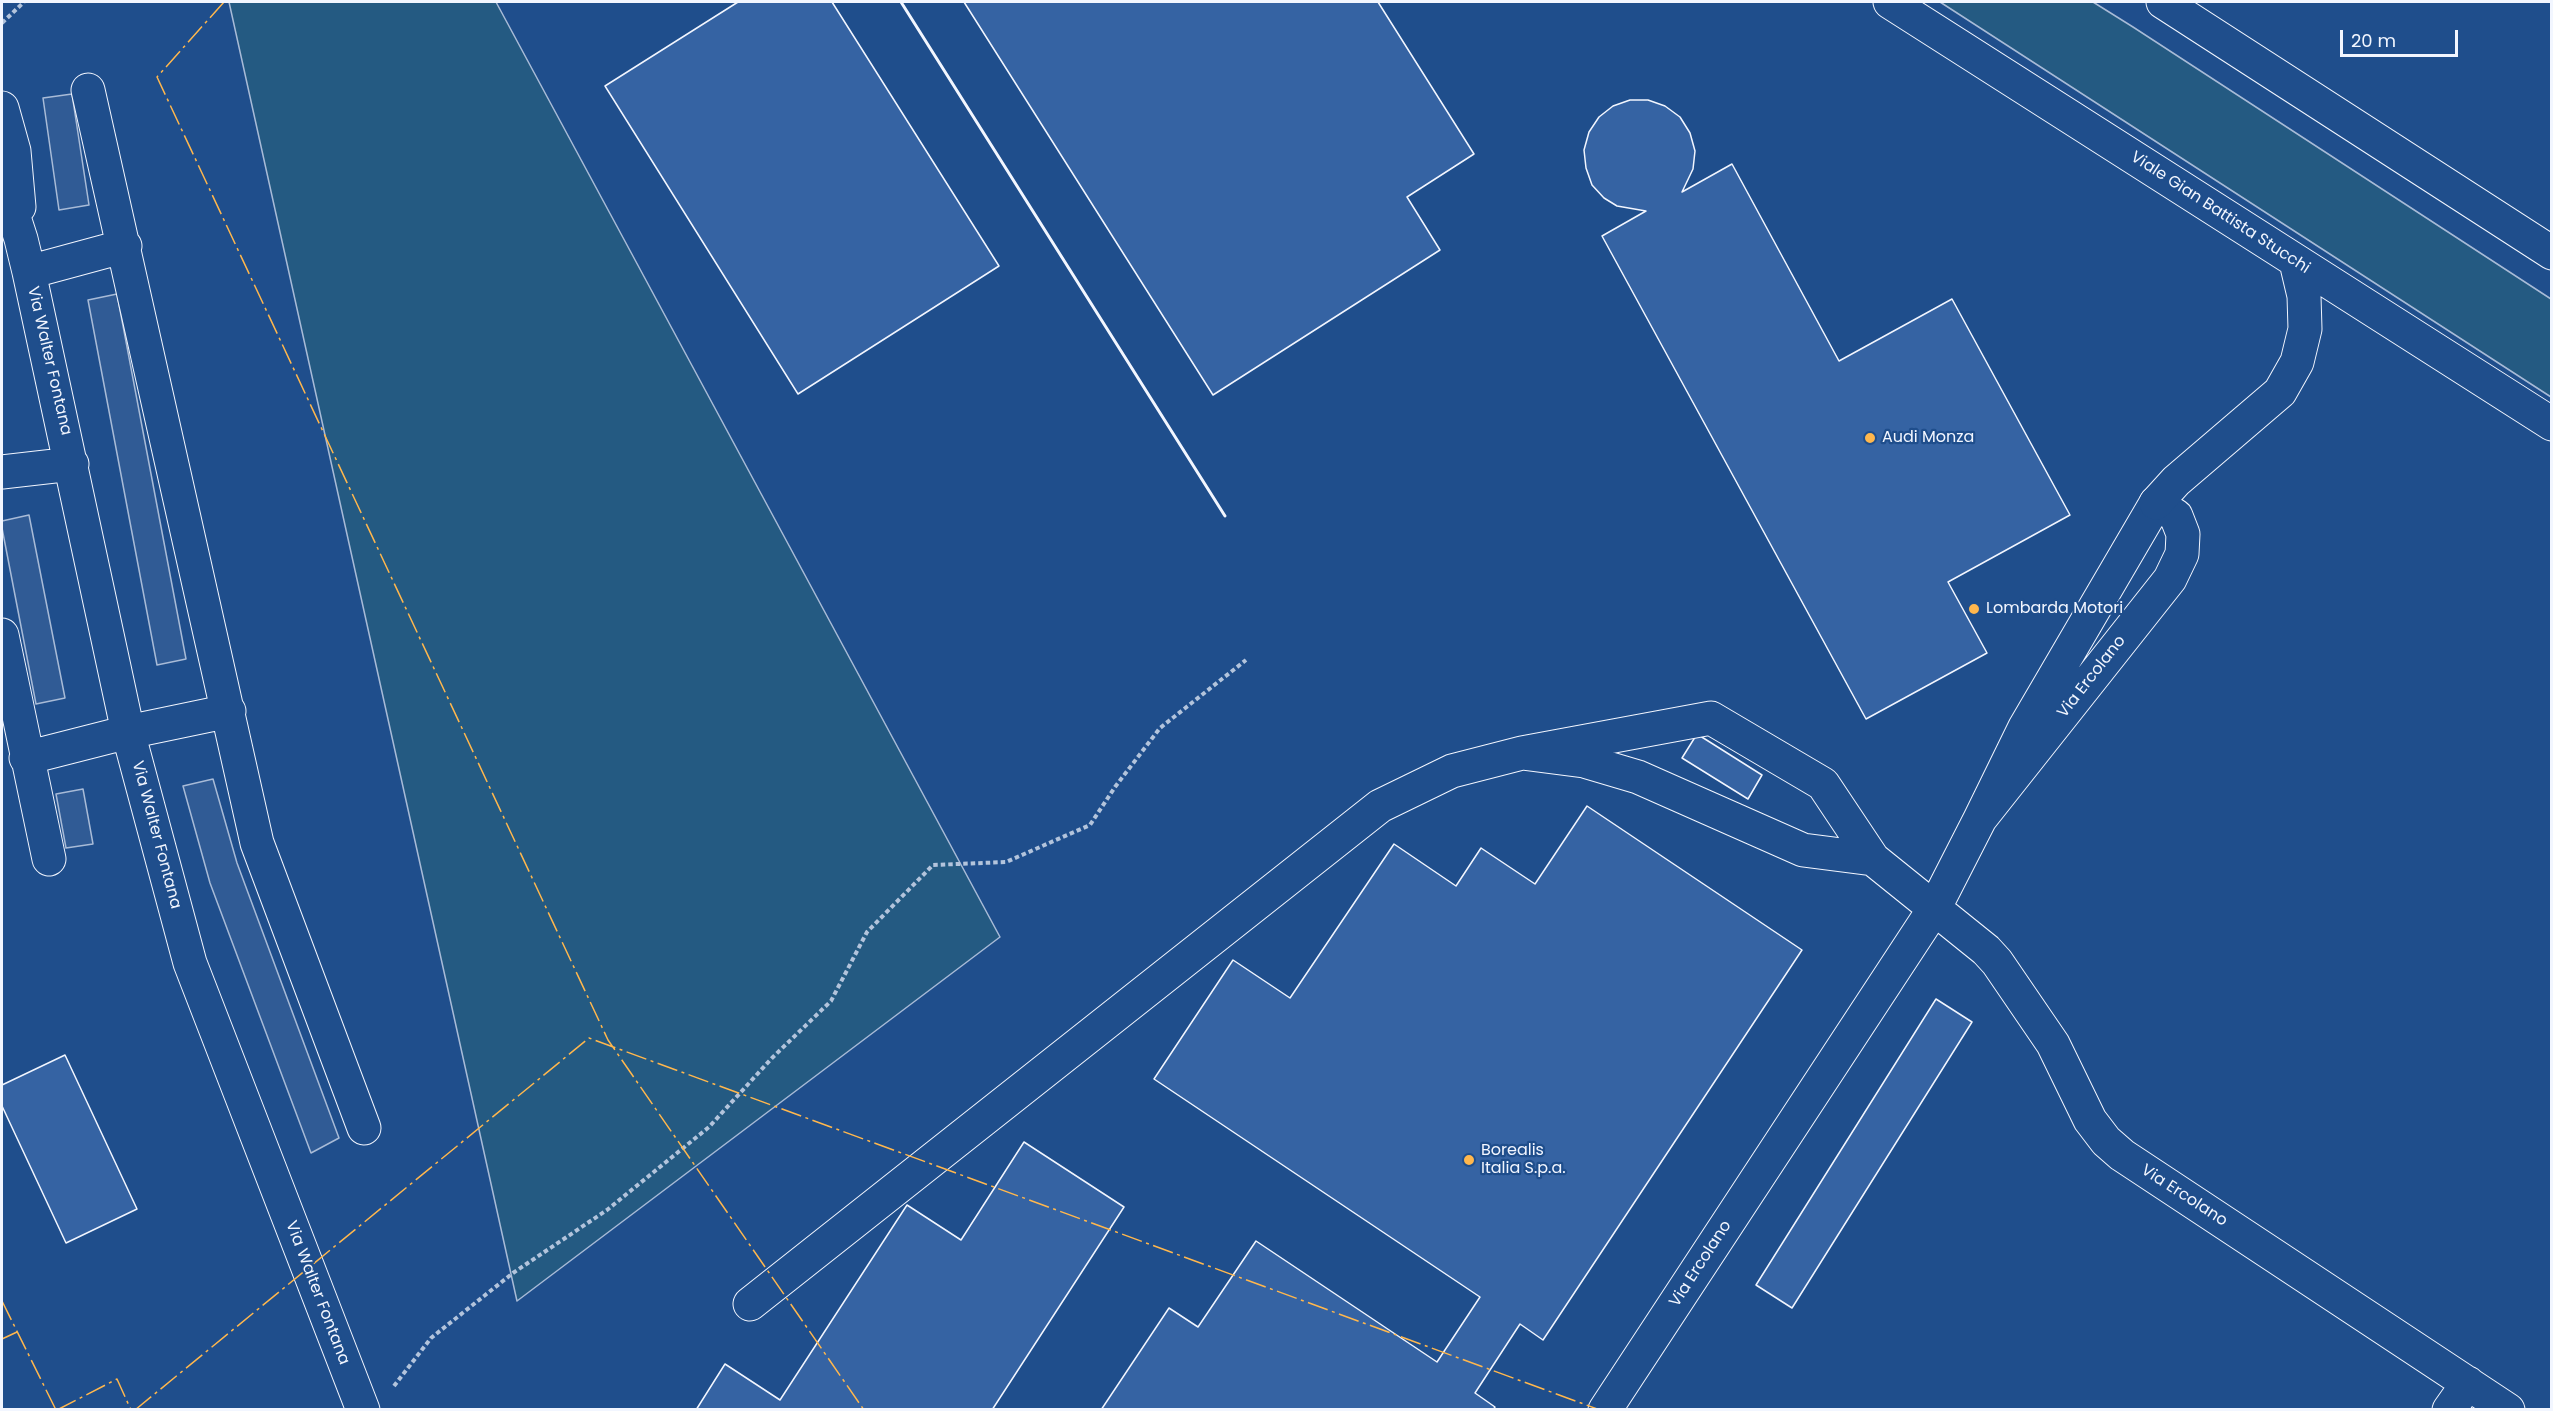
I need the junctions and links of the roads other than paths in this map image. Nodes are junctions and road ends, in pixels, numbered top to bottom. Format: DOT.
graph roads {
  1 [pos="1890,2"];
  2 [pos="2163,2"];
  3 [pos="88,90"];
  4 [pos="2,108"];
  5 [pos="2,180"];
  6 [pos="21,239"];
  7 [pos="125,246"];
  8 [pos="2552,253"];
  9 [pos="2296,262"];
  10 [pos="29,272"];
  11 [pos="2552,424"];
  12 [pos="72,464"];
  13 [pos="2,472"];
  14 [pos="2156,503"];
  15 [pos="2,634"];
  16 [pos="229,711"];
  17 [pos="128,732"];
  18 [pos="1522,753"];
  19 [pos="26,758"];
  20 [pos="1980,819"];
  21 [pos="49,859"];
  22 [pos="1873,859"];
  23 [pos="1934,909"];
  24 [pos="364,1128"];
  25 [pos="750,1304"];
  26 [pos="2468,1383"];
  27 [pos="363,1410"];
  28 [pos="1605,1410"];
  29 [pos="2449,1410"];
  30 [pos="2508,1410"];
  1 -- 9 [label="street, Viale Gian Battista Stucchi"];
  2 -- 8 [label="street"];
  3 -- 7 [label="street"];
  4 -- 6 [label="street, Via Walter Fontana"];
  5 -- 6 [label="street, Via Walter Fontana"];
  6 -- 10 [label="street, Via Walter Fontana"];
  7 -- 10 [label="street"];
  7 -- 16 [label="street"];
  9 -- 11 [label="street, Viale Gian Battista Stucchi"];
  9 -- 14 [label="street"];
  10 -- 12 [label="street, Via Walter Fontana"];
  12 -- 13 [label="street"];
  12 -- 17 [label="street, Via Walter Fontana"];
  14 -- 20 [label="street, Via Ercolano"];
  14 -- 20 [label="street, Via Ercolano"];
  15 -- 19 [label="street"];
  16 -- 17 [label="street"];
  16 -- 24 [label="street"];
  17 -- 19 [label="street"];
  17 -- 27 [label="street, Via Walter Fontana"];
  18 -- 22 [label="street"];
  18 -- 22 [label="street"];
  18 -- 25 [label="street"];
  19 -- 21 [label="street"];
  20 -- 23 [label="street, Via Ercolano"];
  22 -- 23 [label="street"];
  23 -- 26 [label="street, Via Ercolano"];
  23 -- 28 [label="street, Via Ercolano"];
  26 -- 29 [label="street"];
  26 -- 30 [label="street, Via Ercolano"];
}
